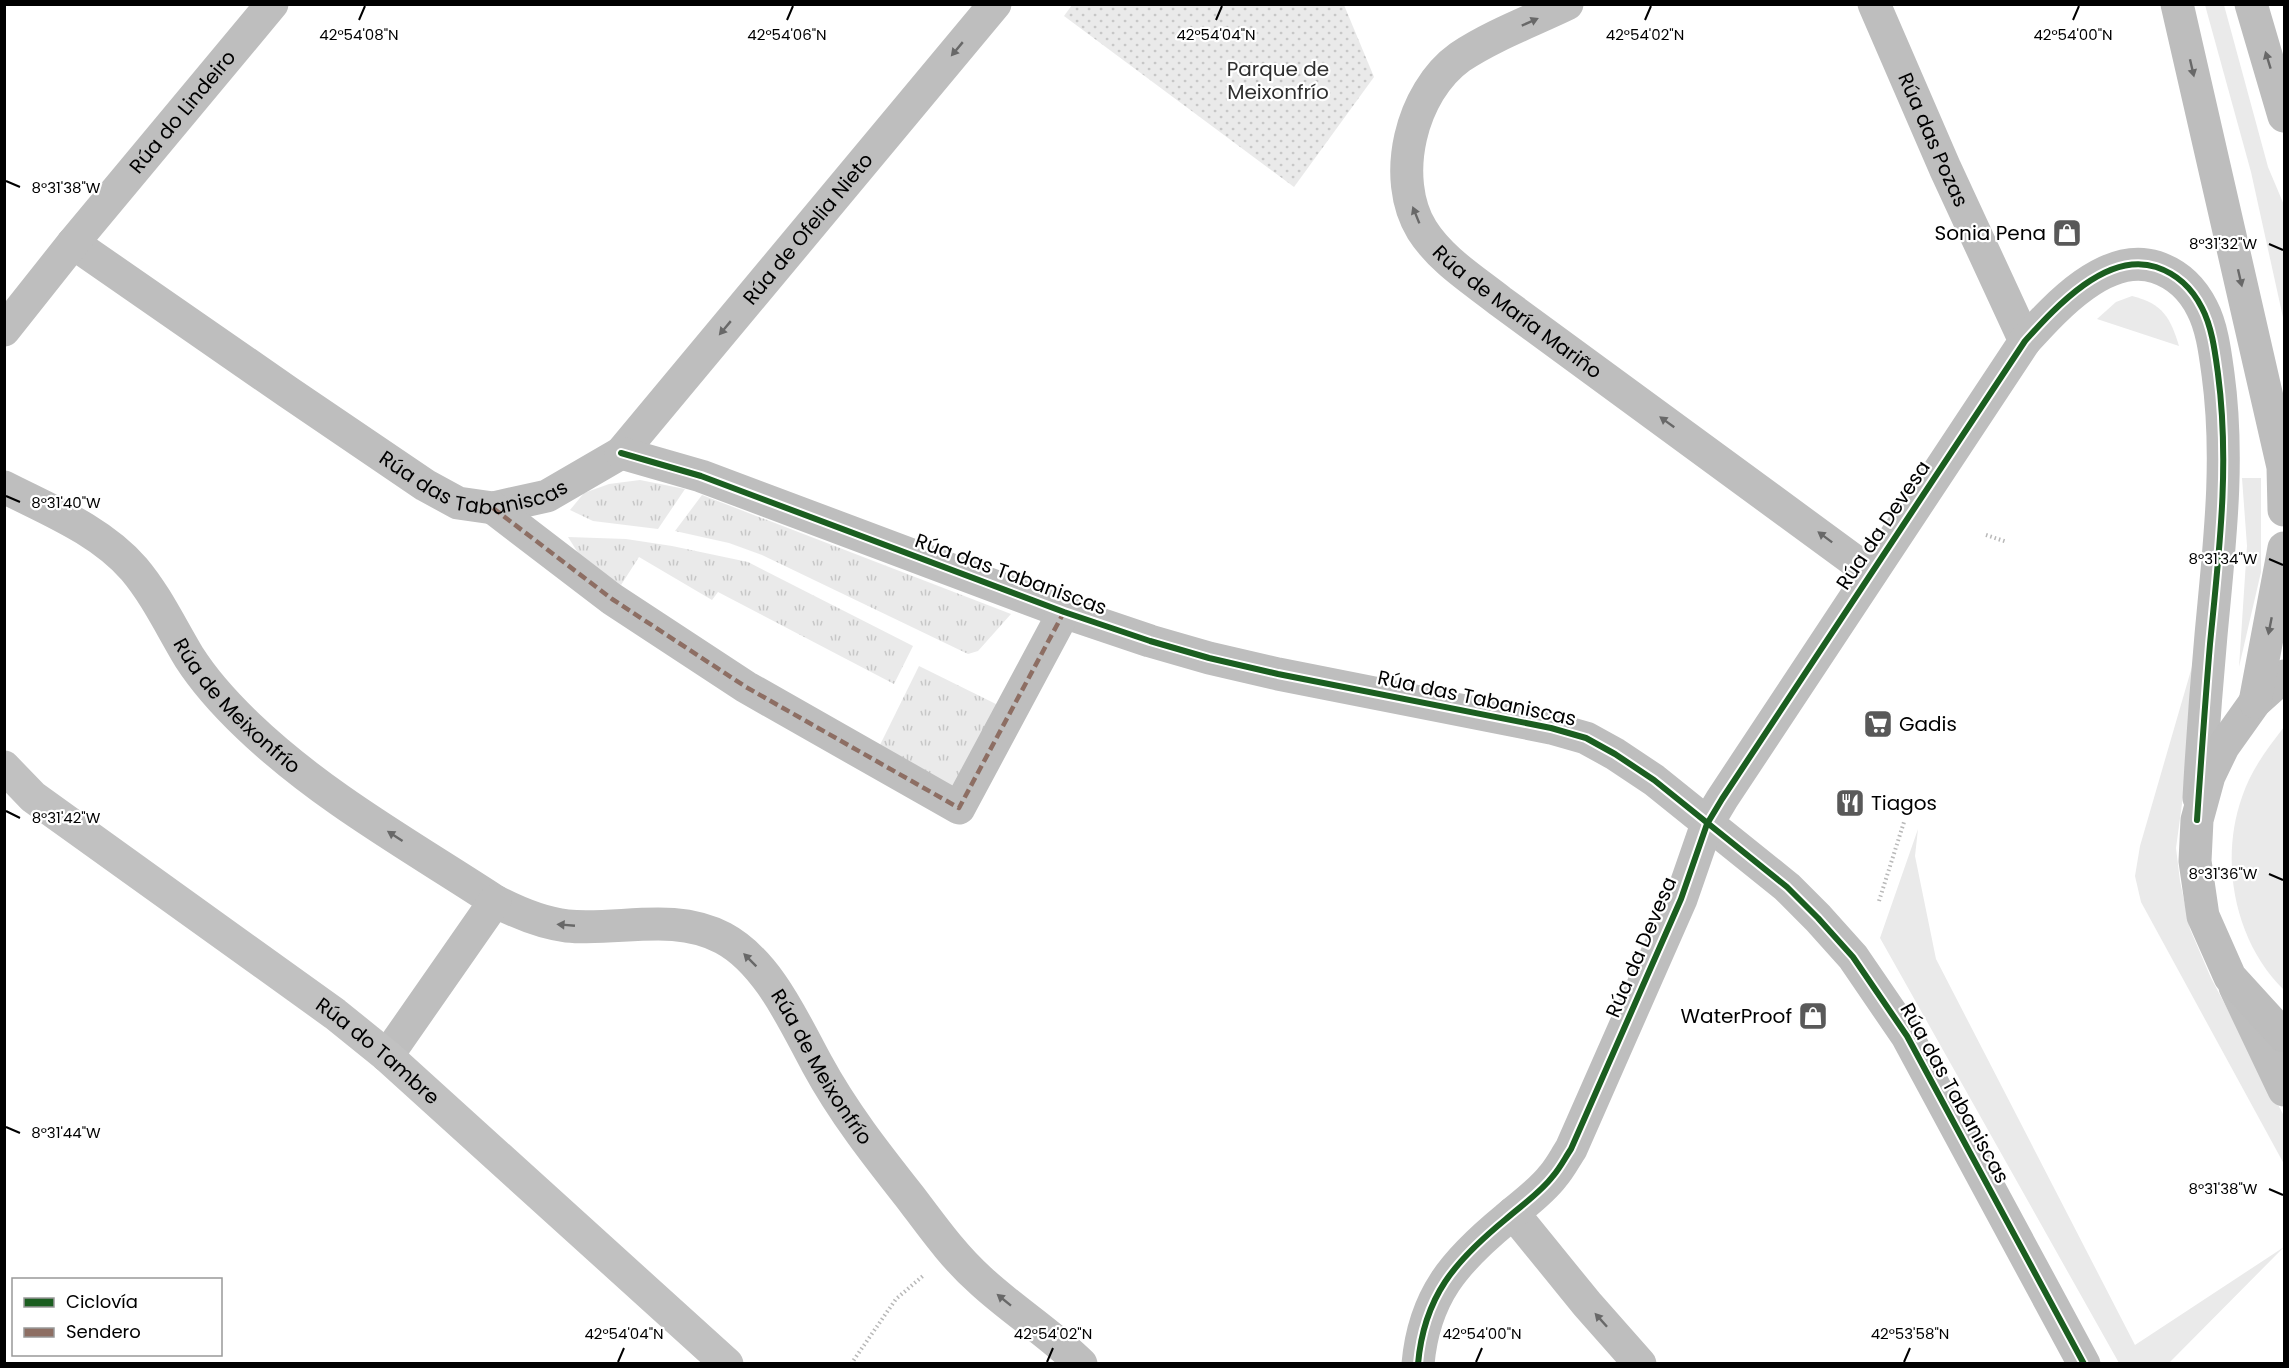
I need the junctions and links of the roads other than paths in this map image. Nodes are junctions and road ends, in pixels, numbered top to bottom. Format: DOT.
graph roads {
  1 [pos="272,4"];
  2 [pos="995,4"];
  3 [pos="1567,4"];
  4 [pos="1874,4"];
  5 [pos="2177,4"];
  6 [pos="2251,4"];
  7 [pos="2284,116"];
  8 [pos="73,243"];
  9 [pos="4,330"];
  10 [pos="2025,341"];
  11 [pos="621,453"];
  12 [pos="4,487"];
  13 [pos="493,508"];
  14 [pos="2284,510"];
  15 [pos="2284,548"];
  16 [pos="1871,573"];
  17 [pos="1064,612"];
  18 [pos="2284,676"];
  19 [pos="2255,702"];
  20 [pos="4,767"];
  21 [pos="2197,820"];
  22 [pos="1707,824"];
  23 [pos="495,901"];
  24 [pos="2230,977"];
  25 [pos="2284,1036"];
  26 [pos="387,1056"];
  27 [pos="2284,1090"];
  28 [pos="1513,1213"];
  29 [pos="727,1364"];
  30 [pos="1081,1364"];
  31 [pos="1418,1364"];
  32 [pos="1640,1364"];
  33 [pos="2084,1364"];
  1 -- 8 [label="street, Rúa do Lindeiro"];
  2 -- 11 [label="street, Rúa de Ofelia Nieto, one-way"];
  16 -- 3 [label="street, Rúa de María Mariño, one-way"];
  4 -- 10 [label="street, Rúa das Pozas"];
  5 -- 14 [label="main road, one-way"];
  7 -- 6 [label="main road, one-way"];
  8 -- 9 [label="street, Rúa do Lindeiro"];
  8 -- 13 [label="street, Rúa das Tabaniscas"];
  10 -- 16 [label="street, Rúa da Devesa"];
  10 -- 21 [label="street, Rúa da Devesa"];
  11 -- 13 [label="street, Rúa das Tabaniscas"];
  11 -- 17 [label="street, Rúa das Tabaniscas"];
  23 -- 12 [label="street, Rúa de Meixonfrío, one-way"];
  13 -- 17 [label="street"];
  15 -- 19 [label="main road, one-way"];
  16 -- 22 [label="street, Rúa da Devesa"];
  17 -- 22 [label="street, Rúa das Tabaniscas"];
  18 -- 19 [label="main road"];
  19 -- 21 [label="main road"];
  20 -- 26 [label="main road, Rúa do Tambre"];
  21 -- 24 [label="main road"];
  22 -- 28 [label="street, Rúa da Devesa"];
  22 -- 33 [label="street, Rúa das Tabaniscas"];
  23 -- 26 [label="street"];
  30 -- 23 [label="street, Rúa de Meixonfrío, one-way"];
  24 -- 25 [label="main road"];
  24 -- 27 [label="street"];
  26 -- 29 [label="main road, Rúa do Tambre"];
  28 -- 31 [label="street, Rúa da Devesa"];
  32 -- 28 [label="street, one-way"];
}
